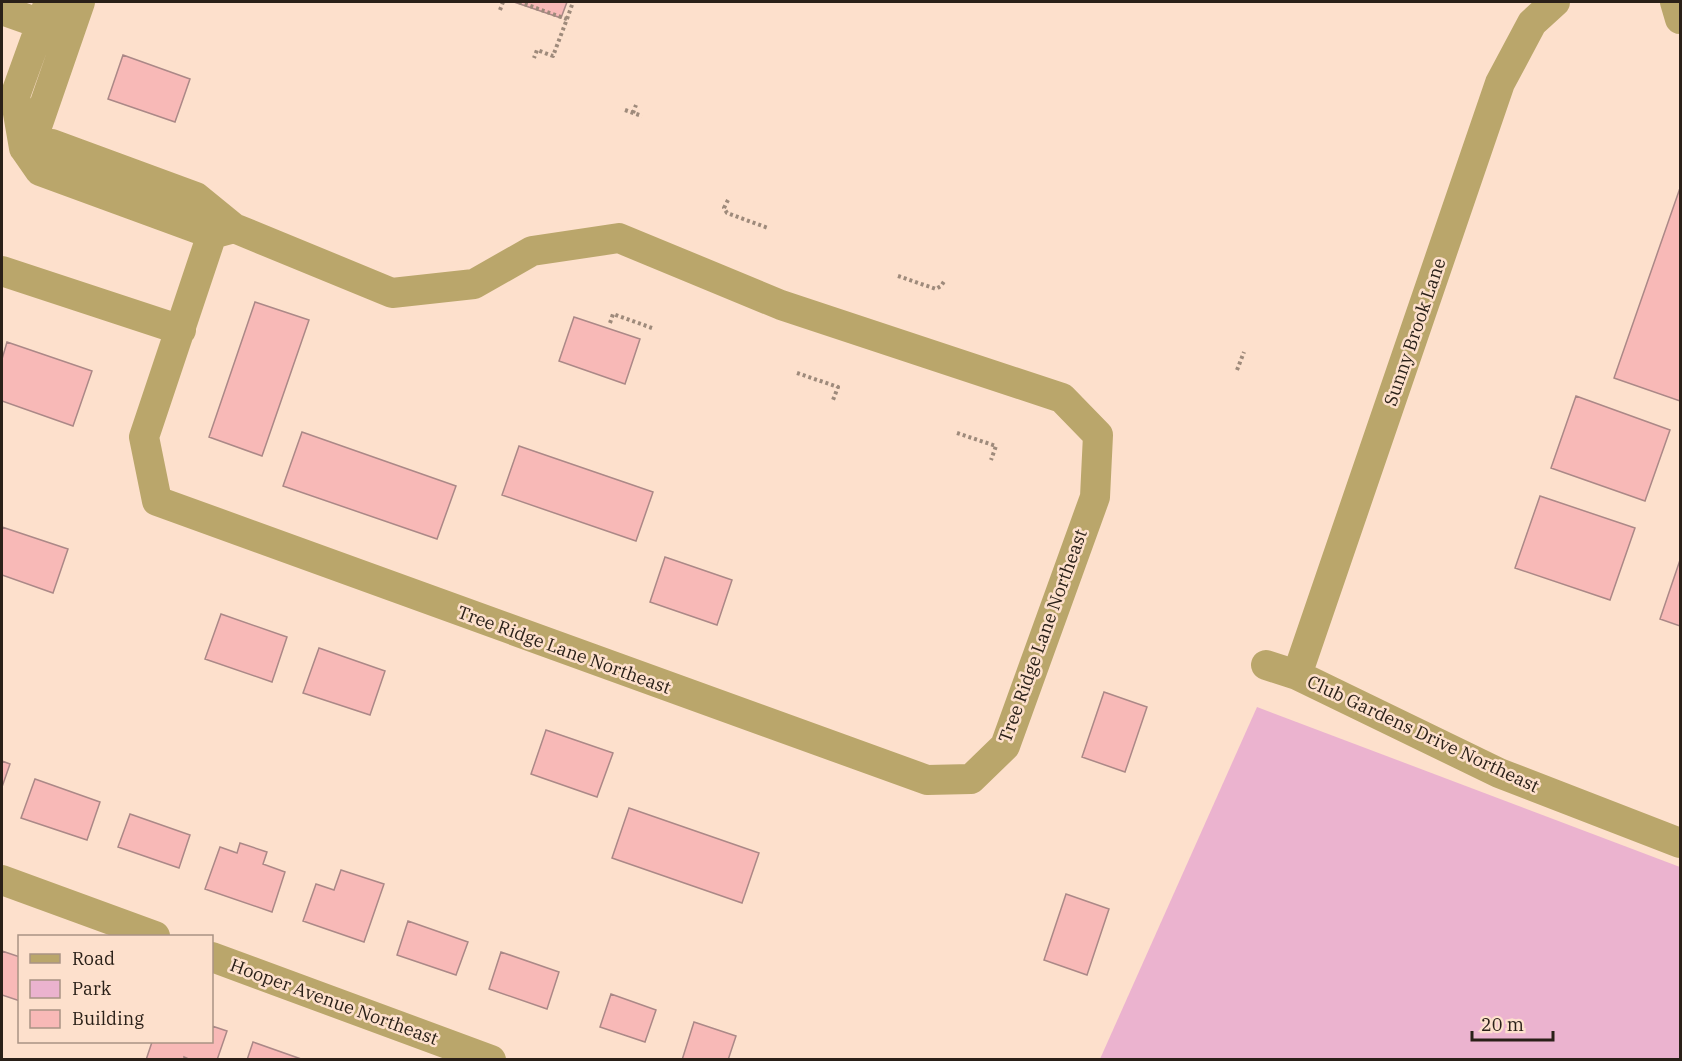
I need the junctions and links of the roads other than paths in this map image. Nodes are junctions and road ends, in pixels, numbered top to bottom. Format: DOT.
graph roads {
  1 [pos="80,2"];
  2 [pos="1555,2"];
  3 [pos="1675,2"];
  4 [pos="2,10"];
  5 [pos="45,13"];
  6 [pos="1680,19"];
  7 [pos="29,141"];
  8 [pos="223,231"];
  9 [pos="2,271"];
  10 [pos="181,330"];
  11 [pos="1266,665"];
  12 [pos="1297,675"];
  13 [pos="1680,843"];
  14 [pos="2,880"];
  15 [pos="152,935"];
  16 [pos="213,957"];
  17 [pos="491,1059"];
  1 -- 7 [label="street"];
  2 -- 12 [label="street, Sunny Brook Lane"];
  3 -- 6 [label="street"];
  4 -- 5 [label="street"];
  5 -- 7 [label="street"];
  7 -- 8 [label="street"];
  8 -- 10 [label="street, Tree Ridge Lane Northeast"];
  8 -- 10 [label="street, Tree Ridge Lane Northeast"];
  9 -- 10 [label="street"];
  11 -- 12 [label="street, Club Gardens Drive Northeast"];
  12 -- 13 [label="street, Club Gardens Drive Northeast"];
  14 -- 15 [label="street"];
  16 -- 17 [label="street, Hooper Avenue Northeast"];
}
